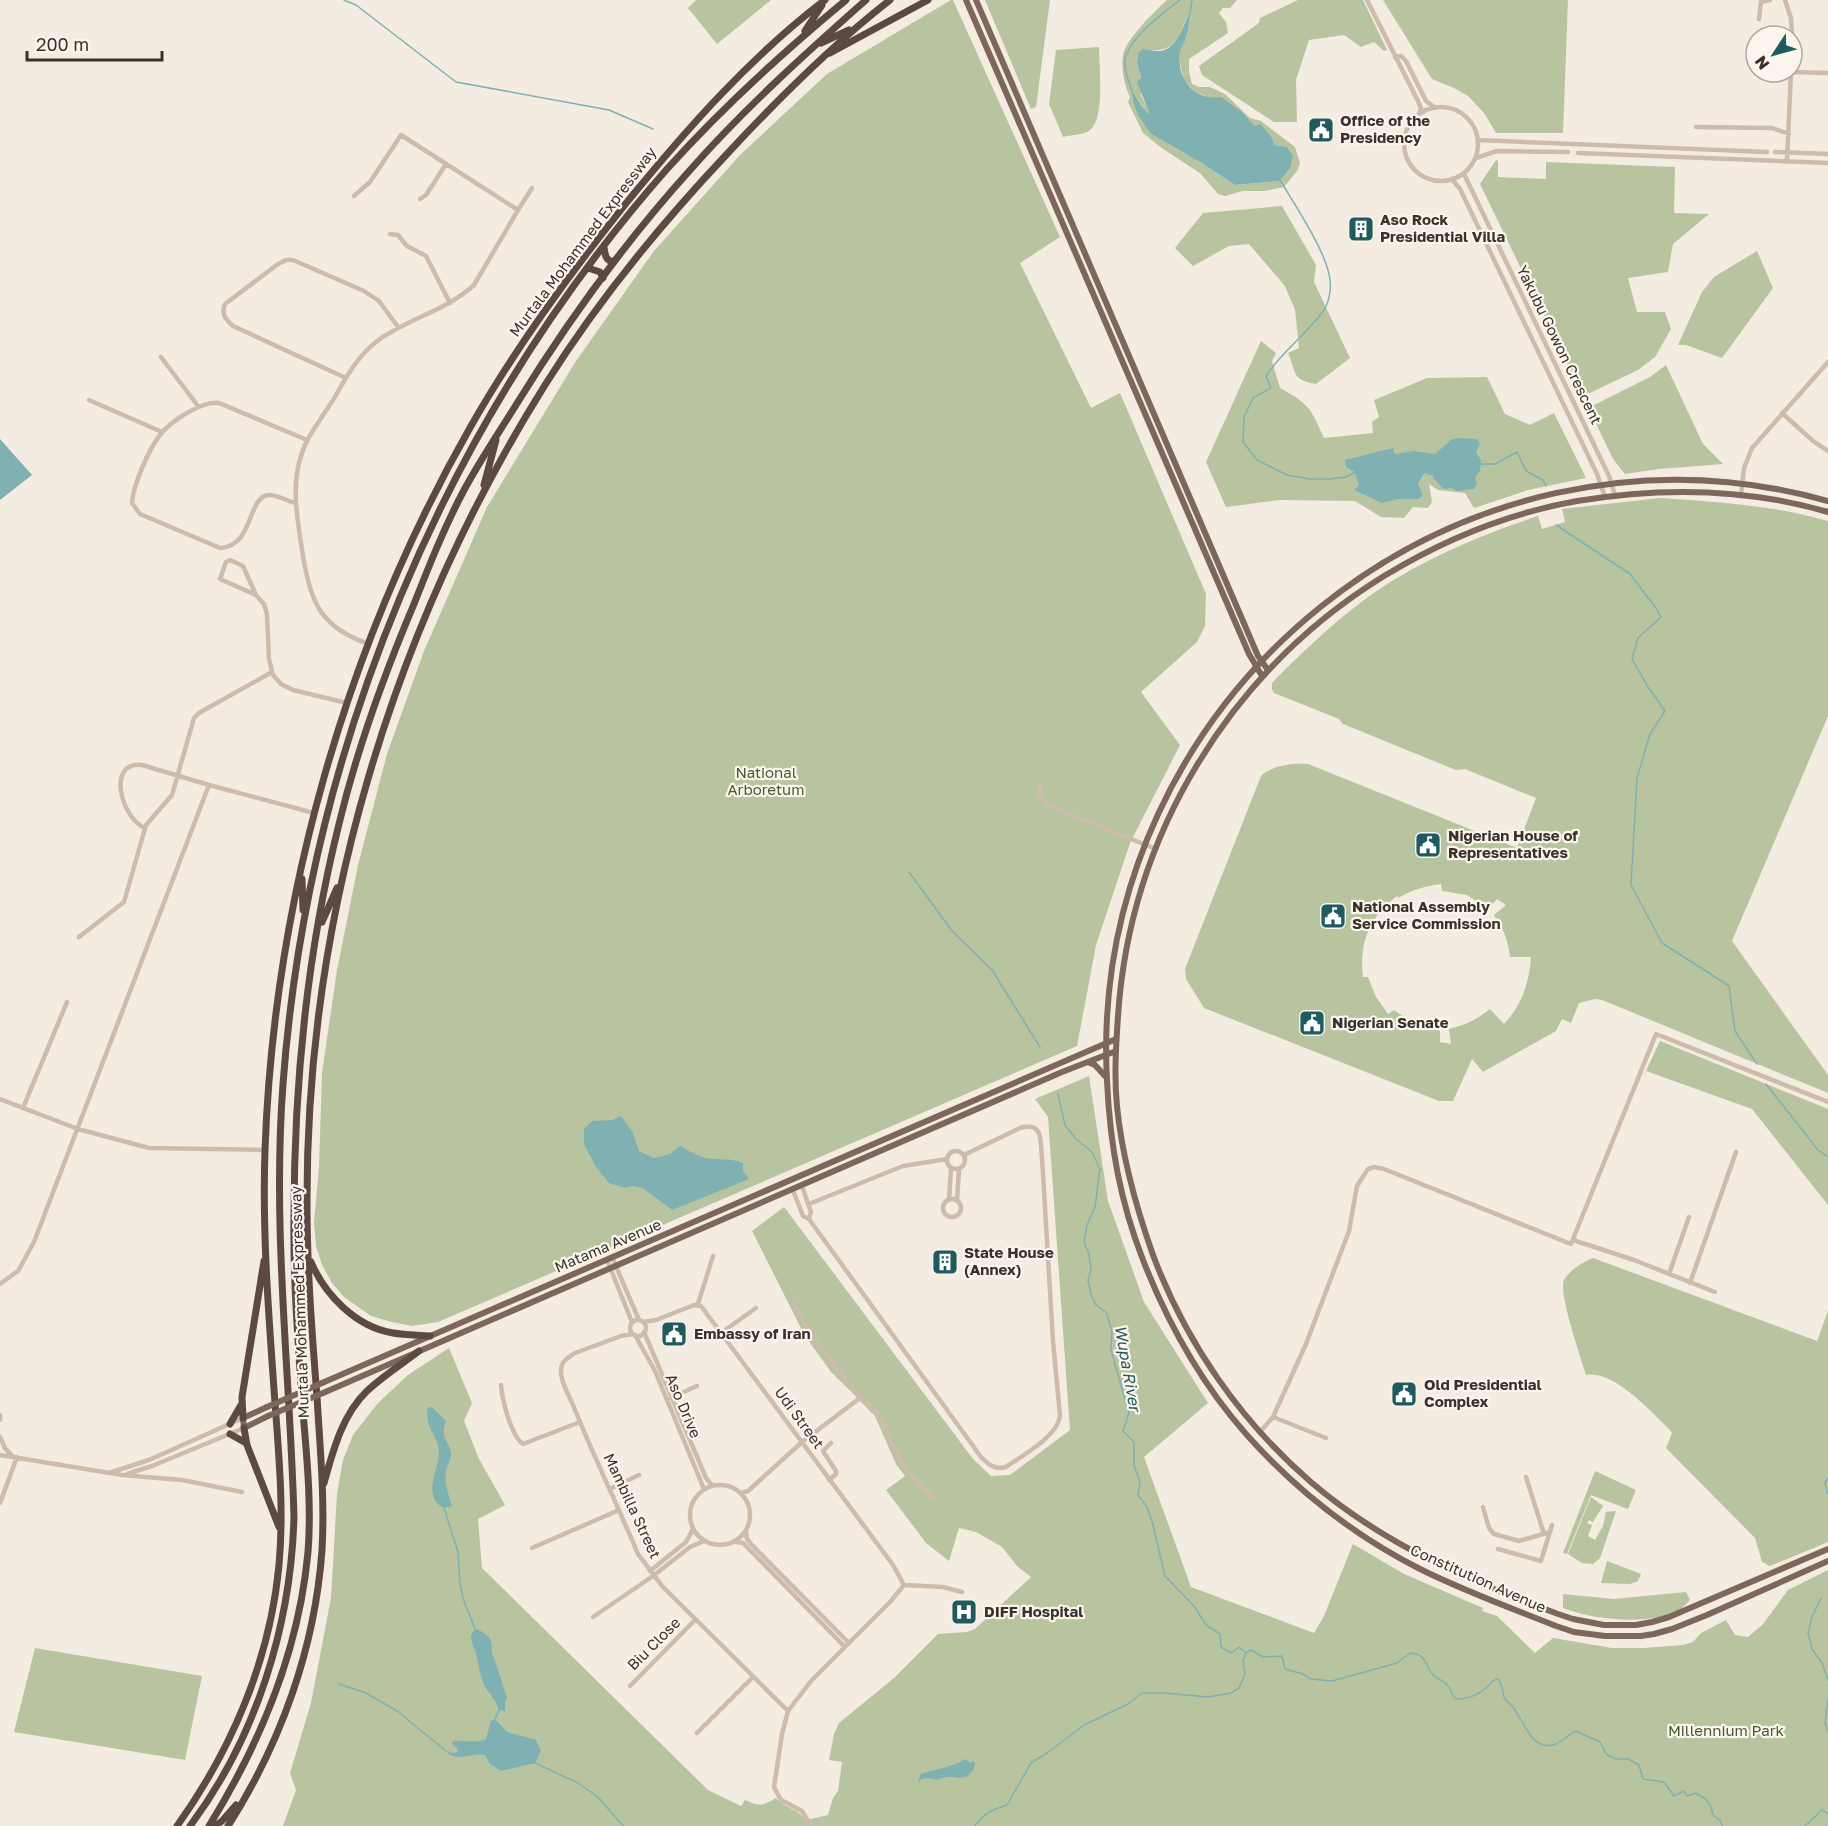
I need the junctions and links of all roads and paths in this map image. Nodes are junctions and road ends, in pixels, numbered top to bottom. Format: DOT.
graph roads {
  1 [pos="819,0"];
  2 [pos="825,0"];
  3 [pos="846,0"];
  4 [pos="866,0"];
  5 [pos="890,0"];
  6 [pos="928,0"];
  7 [pos="966,0"];
  8 [pos="976,0"];
  9 [pos="1367,0"];
  10 [pos="1770,0"];
  11 [pos="1785,0"];
  12 [pos="1761,1"];
  13 [pos="813,9"];
  14 [pos="1760,19"];
  15 [pos="1791,24"];
  16 [pos="856,26"];
  17 [pos="798,41"];
  18 [pos="813,47"];
  19 [pos="823,57"];
  20 [pos="1395,57"];
  21 [pos="1804,72"];
  22 [pos="1828,73"];
  23 [pos="1791,84"];
  24 [pos="1434,107"];
  25 [pos="1419,114"];
  26 [pos="1696,127"];
  27 [pos="1789,134"];
  28 [pos="1478,140"];
  29 [pos="1568,152"];
  30 [pos="1767,152"];
  31 [pos="1775,152"];
  32 [pos="1578,153"];
  33 [pos="1788,153"];
  34 [pos="1828,154"];
  35 [pos="1476,158"];
  36 [pos="1787,160"];
  37 [pos="1828,163"];
  38 [pos="446,164"];
  39 [pos="1464,174"];
  40 [pos="1452,179"];
  41 [pos="532,188"];
  42 [pos="354,196"];
  43 [pos="420,199"];
  44 [pos="518,210"];
  45 [pos="390,234"];
  46 [pos="604,247"];
  47 [pos="619,256"];
  48 [pos="588,268"];
  49 [pos="603,278"];
  50 [pos="450,303"];
  51 [pos="398,327"];
  52 [pos="161,357"];
  53 [pos="1828,362"];
  54 [pos="346,378"];
  55 [pos="513,378"];
  56 [pos="89,400"];
  57 [pos="198,406"];
  58 [pos="1782,413"];
  59 [pos="472,424"];
  60 [pos="162,432"];
  61 [pos="498,433"];
  62 [pos="307,440"];
  63 [pos="1828,451"];
  64 [pos="1743,483"];
  65 [pos="1600,484"];
  66 [pos="1612,484"];
  67 [pos="1741,494"];
  68 [pos="1615,495"];
  69 [pos="1605,497"];
  70 [pos="480,499"];
  71 [pos="1828,501"];
  72 [pos="295,503"];
  73 [pos="1828,512"];
  74 [pos="256,595"];
  75 [pos="369,644"];
  76 [pos="1254,647"];
  77 [pos="1273,649"];
  78 [pos="1249,654"];
  79 [pos="1261,661"];
  80 [pos="1256,667"];
  81 [pos="1268,670"];
  82 [pos="272,672"];
  83 [pos="1262,676"];
  84 [pos="1244,682"];
  85 [pos="347,703"];
  86 [pos="177,777"];
  87 [pos="1040,782"];
  88 [pos="209,785"];
  89 [pos="314,813"];
  90 [pos="145,828"];
  91 [pos="1145,845"];
  92 [pos="1156,849"];
  93 [pos="301,873"];
  94 [pos="342,879"];
  95 [pos="303,925"];
  96 [pos="317,932"];
  97 [pos="79,937"];
  98 [pos="68,1002"];
  99 [pos="1116,1039"];
  100 [pos="1106,1044"];
  101 [pos="1116,1051"];
  102 [pos="1105,1055"];
  103 [pos="1087,1062"];
  104 [pos="1107,1078"];
  105 [pos="0,1099"];
  106 [pos="1828,1102"];
  107 [pos="23,1108"];
  108 [pos="78,1129"];
  109 [pos="265,1150"];
  110 [pos="1736,1152"];
  111 [pos="964,1155"];
  112 [pos="845,1157"];
  113 [pos="947,1160"];
  114 [pos="848,1166"];
  115 [pos="951,1168"];
  116 [pos="959,1169"];
  117 [pos="803,1189"];
  118 [pos="794,1193"];
  119 [pos="950,1200"];
  120 [pos="957,1201"];
  121 [pos="809,1204"];
  122 [pos="1689,1218"];
  123 [pos="809,1220"];
  124 [pos="1573,1240"];
  125 [pos="266,1249"];
  126 [pos="713,1256"];
  127 [pos="309,1257"];
  128 [pos="610,1259"];
  129 [pos="613,1268"];
  130 [pos="1669,1274"];
  131 [pos="1690,1283"];
  132 [pos="0,1284"];
  133 [pos="1715,1292"];
  134 [pos="794,1302"];
  135 [pos="698,1304"];
  136 [pos="756,1308"];
  137 [pos="476,1317"];
  138 [pos="656,1320"];
  139 [pos="641,1321"];
  140 [pos="479,1325"];
  141 [pos="631,1325"];
  142 [pos="645,1331"];
  143 [pos="721,1333"];
  144 [pos="634,1335"];
  145 [pos="430,1336"];
  146 [pos="621,1336"];
  147 [pos="419,1351"];
  148 [pos="501,1385"];
  149 [pos="697,1386"];
  150 [pos="671,1398"];
  151 [pos="860,1398"];
  152 [pos="242,1403"];
  153 [pos="1273,1417"];
  154 [pos="243,1418"];
  155 [pos="580,1422"];
  156 [pos="230,1424"];
  157 [pos="244,1428"];
  158 [pos="1260,1432"];
  159 [pos="230,1434"];
  160 [pos="0,1437"];
  161 [pos="1326,1438"];
  162 [pos="802,1442"];
  163 [pos="247,1443"];
  164 [pos="831,1443"];
  165 [pos="0,1455"];
  166 [pos="14,1457"];
  167 [pos="109,1473"];
  168 [pos="122,1475"];
  169 [pos="639,1475"];
  170 [pos="1526,1477"];
  171 [pos="830,1480"];
  172 [pos="712,1485"];
  173 [pos="322,1488"];
  174 [pos="610,1489"];
  175 [pos="704,1489"];
  176 [pos="242,1492"];
  177 [pos="741,1493"];
  178 [pos="934,1499"];
  179 [pos="0,1503"];
  180 [pos="1483,1507"];
  181 [pos="619,1509"];
  182 [pos="1552,1525"];
  183 [pos="280,1529"];
  184 [pos="693,1529"];
  185 [pos="746,1530"];
  186 [pos="1547,1533"];
  187 [pos="704,1540"];
  188 [pos="734,1542"];
  189 [pos="532,1548"];
  190 [pos="1498,1549"];
  191 [pos="1828,1550"];
  192 [pos="1828,1561"];
  193 [pos="651,1574"];
  194 [pos="904,1585"];
  195 [pos="962,1592"];
  196 [pos="593,1617"];
  197 [pos="695,1620"];
  198 [pos="849,1643"];
  199 [pos="845,1647"];
  200 [pos="753,1677"];
  201 [pos="630,1686"];
  202 [pos="788,1711"];
  203 [pos="697,1732"];
  204 [pos="213,1769"];
  205 [pos="251,1786"];
  206 [pos="177,1826"];
  207 [pos="190,1826"];
  208 [pos="209,1826"];
  209 [pos="215,1826"];
  210 [pos="228,1826"];
  211 [pos="811,1826"];
  1 -- 13 [label="highway"];
  2 -- 13 [label="highway, Murtala Mohammed Expressway"];
  2 -- 17 [label="highway"];
  3 -- 17 [label="highway, Murtala Mohammed Expressway"];
  4 -- 18 [label="highway, Murtala Mohammed Expressway"];
  5 -- 16 [label="highway, Murtala Mohammed Expressway"];
  6 -- 19 [label="highway"];
  7 -- 78 [label="main road"];
  8 -- 76 [label="main road"];
  9 -- 20 [label="street"];
  10 -- 12 [label="street"];
  11 -- 15 [label="street"];
  12 -- 14 [label="street"];
  13 -- 59 [label="highway, Murtala Mohammed Expressway"];
  16 -- 18 [label="highway"];
  16 -- 19 [label="highway, Murtala Mohammed Expressway"];
  17 -- 46 [label="highway, Murtala Mohammed Expressway"];
  18 -- 47 [label="highway, Murtala Mohammed Expressway"];
  19 -- 70 [label="highway, Murtala Mohammed Expressway"];
  20 -- 24 [label="street"];
  20 -- 25 [label="street"];
  21 -- 22 [label="street"];
  23 -- 27 [label="street"];
  24 -- 25 [label="street"];
  24 -- 28 [label="street"];
  25 -- 40 [label="street"];
  26 -- 27 [label="street"];
  27 -- 33 [label="street"];
  28 -- 30 [label="street"];
  28 -- 35 [label="street"];
  29 -- 35 [label="street"];
  31 -- 33 [label="street"];
  32 -- 36 [label="street"];
  33 -- 34 [label="street"];
  33 -- 36 [label="street"];
  35 -- 39 [label="street"];
  36 -- 37 [label="street"];
  38 -- 42 [label="street"];
  38 -- 43 [label="street"];
  38 -- 44 [label="street"];
  39 -- 40 [label="street"];
  39 -- 66 [label="street, Yakubu Gowon Crescent"];
  40 -- 65 [label="street, Yakubu Gowon Crescent"];
  41 -- 44 [label="street"];
  44 -- 50 [label="street"];
  45 -- 50 [label="street"];
  46 -- 47 [label="highway"];
  46 -- 48 [label="highway, Murtala Mohammed Expressway"];
  47 -- 49 [label="highway, Murtala Mohammed Expressway"];
  48 -- 49 [label="highway"];
  48 -- 55 [label="highway, Murtala Mohammed Expressway"];
  49 -- 61 [label="highway, Murtala Mohammed Expressway"];
  50 -- 51 [label="street"];
  51 -- 54 [label="street"];
  51 -- 54 [label="street"];
  52 -- 57 [label="street"];
  53 -- 58 [label="street"];
  54 -- 62 [label="street"];
  55 -- 59 [label="highway"];
  55 -- 95 [label="highway, Murtala Mohammed Expressway"];
  56 -- 60 [label="street"];
  57 -- 60 [label="street"];
  57 -- 62 [label="street"];
  58 -- 63 [label="street"];
  58 -- 64 [label="street"];
  59 -- 75 [label="highway, Murtala Mohammed Expressway"];
  60 -- 72 [label="street"];
  61 -- 70 [label="highway"];
  61 -- 96 [label="highway, Murtala Mohammed Expressway"];
  62 -- 72 [label="street"];
  64 -- 66 [label="main road, Constitution Avenue"];
  64 -- 67 [label="street"];
  64 -- 71 [label="main road, Constitution Avenue"];
  65 -- 66 [label="main road, Constitution Avenue"];
  65 -- 69 [label="street, Yakubu Gowon Crescent"];
  65 -- 77 [label="main road, Constitution Avenue"];
  66 -- 68 [label="street, Yakubu Gowon Crescent"];
  67 -- 68 [label="main road, Constitution Avenue"];
  67 -- 73 [label="main road, Constitution Avenue"];
  68 -- 69 [label="main road, Constitution Avenue"];
  69 -- 81 [label="main road, Constitution Avenue"];
  70 -- 94 [label="highway, Murtala Mohammed Expressway"];
  72 -- 75 [label="street"];
  74 -- 74 [label="street"];
  74 -- 82 [label="street"];
  75 -- 85 [label="highway, Murtala Mohammed Expressway"];
  76 -- 77 [label="main road"];
  76 -- 79 [label="main road"];
  77 -- 79 [label="main road, Constitution Avenue"];
  78 -- 80 [label="main road"];
  78 -- 84 [label="main road"];
  79 -- 80 [label="main road, Constitution Avenue"];
  79 -- 81 [label="main road"];
  80 -- 83 [label="main road"];
  80 -- 84 [label="main road, Constitution Avenue"];
  81 -- 83 [label="main road, Constitution Avenue"];
  82 -- 85 [label="street"];
  82 -- 86 [label="street"];
  83 -- 92 [label="main road, Constitution Avenue"];
  84 -- 91 [label="main road, Constitution Avenue"];
  85 -- 89 [label="highway, Murtala Mohammed Expressway"];
  86 -- 88 [label="street"];
  86 -- 90 [label="street"];
  86 -- 90 [label="street"];
  87 -- 91 [label="street"];
  88 -- 89 [label="street"];
  88 -- 108 [label="street"];
  89 -- 93 [label="highway, Murtala Mohammed Expressway"];
  90 -- 97 [label="street"];
  91 -- 92 [label="street"];
  91 -- 100 [label="main road, Constitution Avenue"];
  92 -- 99 [label="main road, Constitution Avenue"];
  93 -- 95 [label="highway"];
  93 -- 109 [label="highway, Murtala Mohammed Expressway"];
  94 -- 96 [label="highway"];
  94 -- 127 [label="highway, Murtala Mohammed Expressway"];
  95 -- 207 [label="highway, Murtala Mohammed Expressway"];
  96 -- 208 [label="highway, Murtala Mohammed Expressway"];
  98 -- 107 [label="street"];
  99 -- 100 [label="main road, Matama Avenue"];
  99 -- 101 [label="main road, Constitution Avenue"];
  100 -- 102 [label="main road, Constitution Avenue"];
  100 -- 112 [label="main road, Matama Avenue"];
  101 -- 102 [label="main road, Matama Avenue"];
  101 -- 158 [label="main road, Constitution Avenue"];
  102 -- 103 [label="main road, Matama Avenue"];
  102 -- 104 [label="main road, Constitution Avenue"];
  103 -- 104 [label="main road"];
  103 -- 114 [label="main road, Matama Avenue"];
  104 -- 192 [label="main road, Constitution Avenue"];
  105 -- 107 [label="street"];
  106 -- 124 [label="street"];
  107 -- 108 [label="street"];
  108 -- 109 [label="street"];
  108 -- 132 [label="street"];
  109 -- 125 [label="highway, Murtala Mohammed Expressway"];
  110 -- 131 [label="street"];
  111 -- 113 [label="street"];
  111 -- 116 [label="street"];
  111 -- 123 [label="street"];
  112 -- 114 [label="main road"];
  112 -- 128 [label="main road, Matama Avenue"];
  113 -- 115 [label="street"];
  113 -- 121 [label="street"];
  114 -- 129 [label="main road, Matama Avenue"];
  115 -- 116 [label="street"];
  115 -- 119 [label="street"];
  116 -- 120 [label="street"];
  117 -- 121 [label="street"];
  118 -- 123 [label="street"];
  119 -- 120 [label="street"];
  119 -- 120 [label="street"];
  121 -- 123 [label="street"];
  122 -- 130 [label="street"];
  124 -- 130 [label="street"];
  124 -- 153 [label="street"];
  125 -- 152 [label="highway"];
  125 -- 183 [label="highway, Murtala Mohammed Expressway"];
  126 -- 135 [label="street"];
  127 -- 145 [label="highway"];
  127 -- 173 [label="highway, Murtala Mohammed Expressway"];
  128 -- 129 [label="street"];
  128 -- 137 [label="main road, Matama Avenue"];
  129 -- 139 [label="street"];
  129 -- 140 [label="main road, Matama Avenue"];
  129 -- 141 [label="street"];
  130 -- 131 [label="street"];
  131 -- 133 [label="street"];
  134 -- 151 [label="street"];
  135 -- 138 [label="street"];
  135 -- 143 [label="street, Udi Street"];
  136 -- 143 [label="street"];
  137 -- 140 [label="main road"];
  137 -- 145 [label="main road, Matama Avenue"];
  138 -- 139 [label="street"];
  138 -- 142 [label="street"];
  139 -- 141 [label="street"];
  139 -- 142 [label="street, Aso Drive"];
  140 -- 147 [label="main road, Matama Avenue"];
  141 -- 144 [label="street, Aso Drive"];
  141 -- 146 [label="street"];
  142 -- 144 [label="street"];
  142 -- 150 [label="street, Aso Drive"];
  143 -- 162 [label="street, Udi Street"];
  144 -- 146 [label="street"];
  144 -- 175 [label="street, Aso Drive"];
  145 -- 154 [label="main road, Matama Avenue, bridge"];
  146 -- 155 [label="street, Mambilla Street"];
  147 -- 157 [label="main road, Matama Avenue, bridge"];
  147 -- 173 [label="highway"];
  148 -- 155 [label="street"];
  149 -- 150 [label="street"];
  150 -- 172 [label="street, Aso Drive"];
  151 -- 162 [label="street"];
  151 -- 178 [label="street"];
  152 -- 154 [label="highway"];
  152 -- 156 [label="highway"];
  153 -- 158 [label="street"];
  153 -- 161 [label="street"];
  154 -- 156 [label="street, Matama Avenue"];
  154 -- 157 [label="main road"];
  155 -- 174 [label="street, Mambilla Street"];
  156 -- 167 [label="street, Matama Avenue"];
  157 -- 159 [label="street, Matama Avenue"];
  157 -- 163 [label="highway"];
  158 -- 191 [label="main road, Constitution Avenue"];
  159 -- 163 [label="highway"];
  159 -- 168 [label="street, Matama Avenue"];
  160 -- 166 [label="street"];
  162 -- 171 [label="street, Udi Street"];
  162 -- 177 [label="street"];
  163 -- 183 [label="highway"];
  164 -- 171 [label="street"];
  165 -- 166 [label="street"];
  166 -- 167 [label="street"];
  166 -- 179 [label="street"];
  167 -- 168 [label="street"];
  168 -- 176 [label="street"];
  169 -- 174 [label="street"];
  170 -- 186 [label="street"];
  171 -- 194 [label="street, Udi Street"];
  172 -- 175 [label="street"];
  172 -- 177 [label="street"];
  173 -- 205 [label="highway, Murtala Mohammed Expressway"];
  174 -- 181 [label="street, Mambilla Street"];
  175 -- 184 [label="street"];
  177 -- 185 [label="street"];
  180 -- 186 [label="street"];
  181 -- 189 [label="street"];
  181 -- 193 [label="street, Mambilla Street"];
  182 -- 186 [label="street"];
  183 -- 204 [label="highway, Murtala Mohammed Expressway"];
  184 -- 187 [label="street"];
  184 -- 193 [label="street"];
  185 -- 188 [label="street"];
  185 -- 198 [label="street"];
  186 -- 190 [label="street"];
  187 -- 188 [label="street"];
  187 -- 193 [label="street"];
  188 -- 199 [label="street"];
  193 -- 196 [label="street"];
  193 -- 197 [label="street, Mambilla Street"];
  194 -- 195 [label="street"];
  194 -- 198 [label="street"];
  197 -- 200 [label="street, Mambilla Street"];
  197 -- 201 [label="street, Biu Close"];
  198 -- 199 [label="street"];
  199 -- 202 [label="street"];
  200 -- 202 [label="street, Mambilla Street"];
  200 -- 203 [label="street"];
  202 -- 211 [label="street"];
  204 -- 206 [label="highway, Murtala Mohammed Expressway"];
  204 -- 207 [label="highway"];
  205 -- 209 [label="highway"];
  205 -- 210 [label="highway, Murtala Mohammed Expressway"];
}
